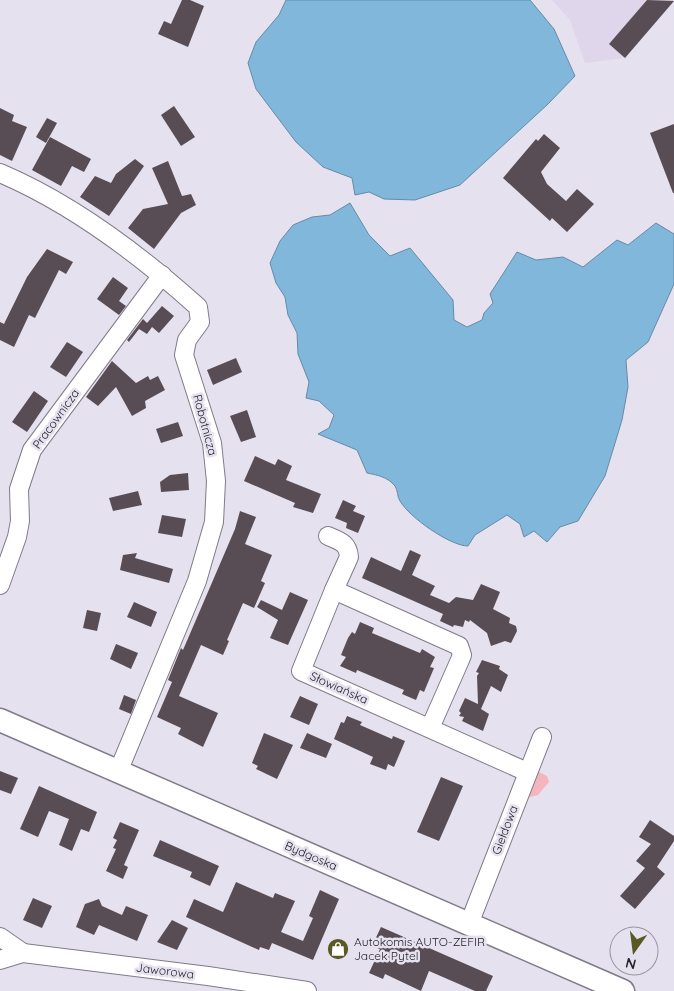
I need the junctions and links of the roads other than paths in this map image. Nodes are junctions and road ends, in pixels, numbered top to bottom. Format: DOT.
graph roads {
  1 [pos="0,173"];
  2 [pos="162,275"];
  3 [pos="328,536"];
  4 [pos="0,585"];
  5 [pos="334,590"];
  6 [pos="0,720"];
  7 [pos="430,728"];
  8 [pos="542,737"];
  9 [pos="118,772"];
  10 [pos="527,772"];
  11 [pos="469,924"];
  12 [pos="0,937"];
  13 [pos="23,953"];
  14 [pos="0,960"];
  15 [pos="307,991"];
  16 [pos="623,991"];
  1 -- 2 [label="street, Robotnicza"];
  2 -- 4 [label="street, Pracownicza"];
  2 -- 9 [label="street, Robotnicza"];
  3 -- 5 [label="street, Słowiańska"];
  5 -- 7 [label="street"];
  5 -- 7 [label="street, Słowiańska"];
  6 -- 9 [label="street, Bydgoska"];
  7 -- 10 [label="street, Słowiańska"];
  8 -- 10 [label="street, Giełdowa"];
  9 -- 11 [label="street, Bydgoska"];
  10 -- 11 [label="street, Giełdowa"];
  11 -- 16 [label="street, Bydgoska"];
  12 -- 13 [label="street, Jaworowa"];
  13 -- 14 [label="street, Jaworowa"];
  13 -- 15 [label="street, Jaworowa"];
}
